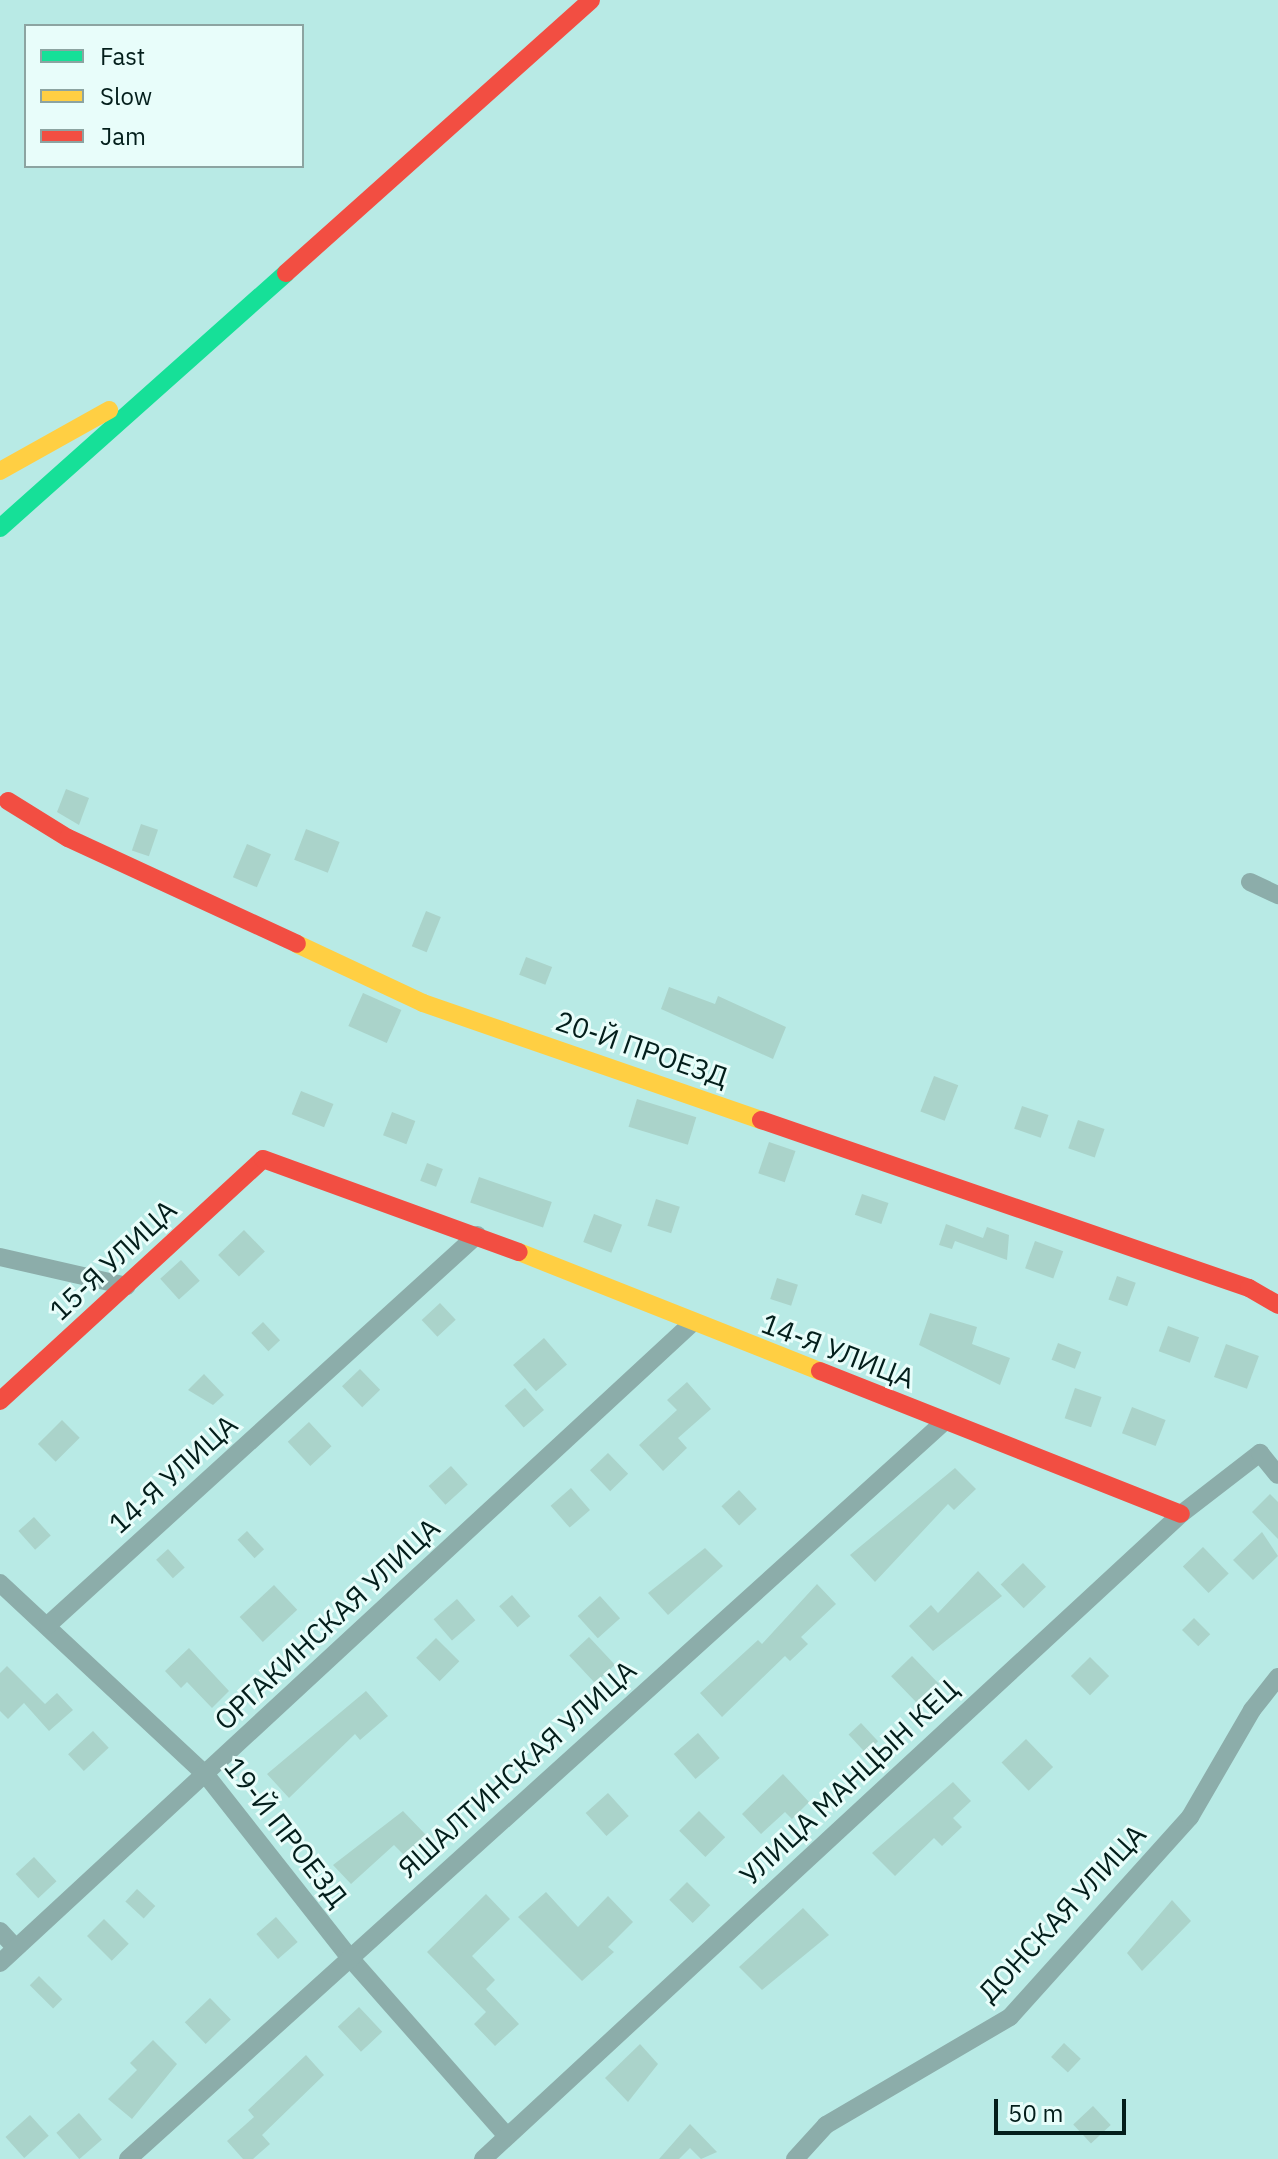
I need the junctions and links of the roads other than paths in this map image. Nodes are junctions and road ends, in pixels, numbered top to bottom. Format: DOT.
graph roads {
  1 [pos="591,0"];
  2 [pos="200,350"];
  3 [pos="0,471"];
  4 [pos="0,528"];
  5 [pos="8,801"];
  6 [pos="1250,882"];
  7 [pos="1278,895"];
  8 [pos="263,1159"];
  9 [pos="477,1235"];
  10 [pos="0,1257"];
  11 [pos="127,1286"];
  12 [pos="1278,1305"];
  13 [pos="690,1325"];
  14 [pos="0,1401"];
  15 [pos="944,1422"];
  16 [pos="1278,1475"];
  17 [pos="1181,1514"];
  18 [pos="0,1583"];
  19 [pos="48,1625"];
  20 [pos="1278,1677"];
  21 [pos="206,1775"];
  22 [pos="0,1931"];
  23 [pos="16,1948"];
  24 [pos="350,1958"];
  25 [pos="0,1963"];
  26 [pos="507,2136"];
  27 [pos="128,2159"];
  28 [pos="483,2159"];
  29 [pos="795,2159"];
  1 -- 2 [label="main road"];
  2 -- 3 [label="main road"];
  2 -- 4 [label="main road"];
  5 -- 12 [label="main road, 20-Й ПРОЕЗД"];
  6 -- 7 [label="street"];
  8 -- 9 [label="main road, 14-Я УЛИЦА"];
  8 -- 11 [label="main road, 15-Я УЛИЦА"];
  9 -- 13 [label="main road, 14-Я УЛИЦА"];
  9 -- 19 [label="street, 14-Я УЛИЦА"];
  10 -- 11 [label="street"];
  11 -- 14 [label="main road, 15-Я УЛИЦА"];
  13 -- 15 [label="main road, 14-Я УЛИЦА"];
  13 -- 21 [label="street, ОРГАКИНСКАЯ УЛИЦА"];
  15 -- 17 [label="main road, 14-Я УЛИЦА"];
  15 -- 24 [label="street, ЯШАЛТИНСКАЯ УЛИЦА"];
  16 -- 17 [label="street, УЛИЦА МАНЦЫН КЕЦ"];
  17 -- 26 [label="street, УЛИЦА МАНЦЫН КЕЦ"];
  18 -- 19 [label="street, 19-Й ПРОЕЗД"];
  19 -- 21 [label="street, 19-Й ПРОЕЗД"];
  20 -- 29 [label="street, ДОНСКАЯ УЛИЦА"];
  21 -- 23 [label="street, ОРГАКИНСКАЯ УЛИЦА"];
  21 -- 24 [label="street, 19-Й ПРОЕЗД"];
  22 -- 23 [label="street"];
  23 -- 25 [label="street, ОРГАКИНСКАЯ УЛИЦА"];
  24 -- 26 [label="street, 19-Й ПРОЕЗД"];
  24 -- 27 [label="street, ЯШАЛТИНСКАЯ УЛИЦА"];
  26 -- 28 [label="street, УЛИЦА МАНЦЫН КЕЦ"];
}
